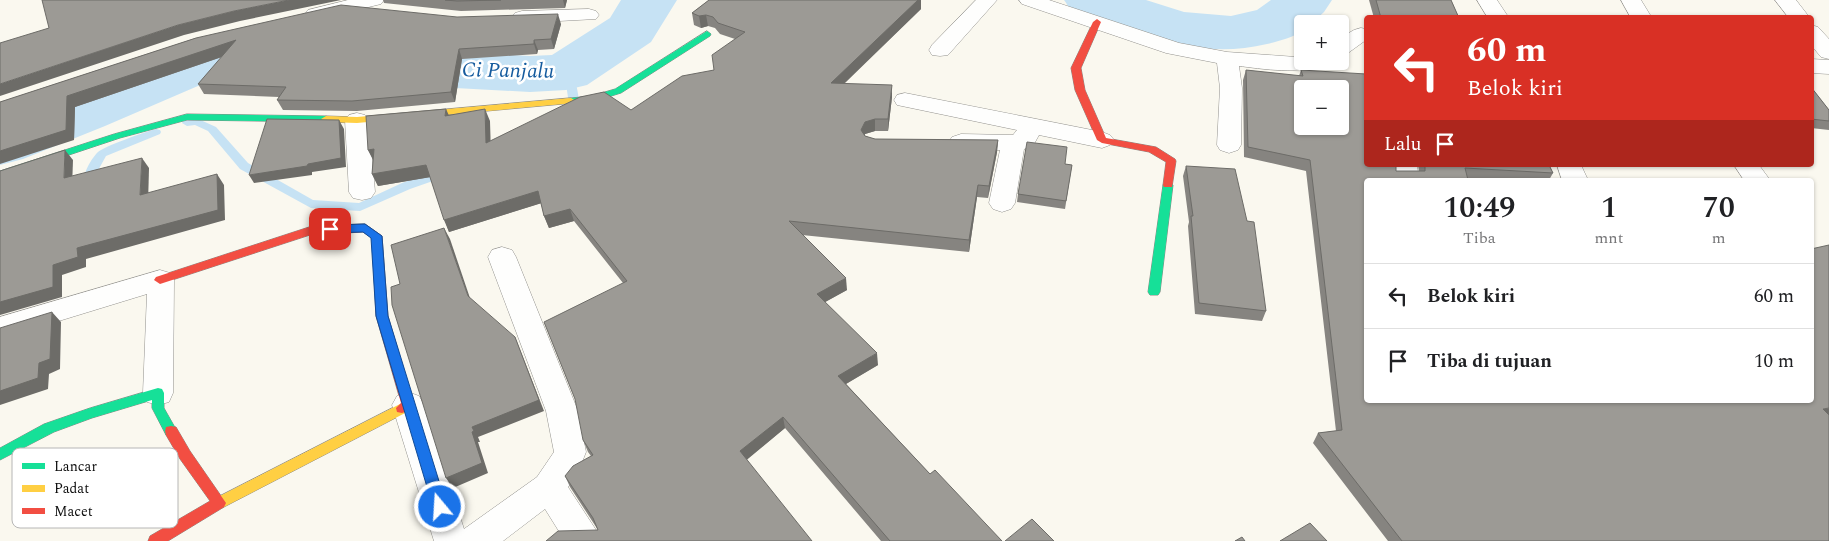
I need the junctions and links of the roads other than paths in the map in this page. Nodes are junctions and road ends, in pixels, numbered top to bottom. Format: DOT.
graph roads {
  1 [pos="987,0"];
  2 [pos="1029,0"];
  3 [pos="1488,0"];
  4 [pos="1631,0"];
  5 [pos="1785,0"];
  6 [pos="380,5"];
  7 [pos="589,14"];
  8 [pos="1497,15"];
  9 [pos="1640,15"];
  10 [pos="1798,15"];
  11 [pos="500,18"];
  12 [pos="292,19"];
  13 [pos="1097,22"];
  14 [pos="707,34"];
  15 [pos="1814,34"];
  16 [pos="1364,39"];
  17 [pos="1349,45"];
  18 [pos="940,50"];
  19 [pos="1829,52"];
  20 [pos="1226,59"];
  21 [pos="1294,64"];
  22 [pos="1814,66"];
  23 [pos="1829,67"];
  24 [pos="905,100"];
  25 [pos="357,120"];
  26 [pos="1032,126"];
  27 [pos="1102,140"];
  28 [pos="938,141"];
  29 [pos="1013,144"];
  30 [pos="1229,145"];
  31 [pos="1748,167"];
  32 [pos="0,175"];
  33 [pos="1756,178"];
  34 [pos="362,192"];
  35 [pos="1002,203"];
  36 [pos="502,257"];
  37 [pos="160,280"];
  38 [pos="1154,292"];
  39 [pos="0,328"];
  40 [pos="158,393"];
  41 [pos="408,405"];
  42 [pos="0,454"];
  43 [pos="550,487"];
  44 [pos="219,503"];
  45 [pos="178,527"];
  46 [pos="177,528"];
  47 [pos="155,541"];
  48 [pos="451,541"];
  49 [pos="476,541"];
  50 [pos="584,541"];
  1 -- 18 [label="street"];
  2 -- 13 [label="street"];
  3 -- 8 [label="street"];
  4 -- 9 [label="street"];
  5 -- 10 [label="street"];
  6 -- 12 [label="street"];
  7 -- 11 [label="street"];
  13 -- 20 [label="street"];
  13 -- 27 [label="street"];
  14 -- 25 [label="street"];
  15 -- 19 [label="street"];
  16 -- 17 [label="street"];
  20 -- 21 [label="street"];
  20 -- 30 [label="street"];
  22 -- 23 [label="street"];
  24 -- 26 [label="street"];
  25 -- 32 [label="street"];
  25 -- 34 [label="street"];
  26 -- 27 [label="street"];
  26 -- 29 [label="street"];
  27 -- 38 [label="street"];
  28 -- 29 [label="street"];
  29 -- 35 [label="street"];
  31 -- 33 [label="street"];
  36 -- 43 [label="street"];
  37 -- 39 [label="street"];
  37 -- 40 [label="street"];
  37 -- 41 [label="street"];
  40 -- 42 [label="street"];
  40 -- 44 [label="street"];
  41 -- 44 [label="street"];
  41 -- 48 [label="street"];
  43 -- 49 [label="street"];
  43 -- 50 [label="street"];
  44 -- 45 [label="street"];
  46 -- 47 [label="street"];
}
